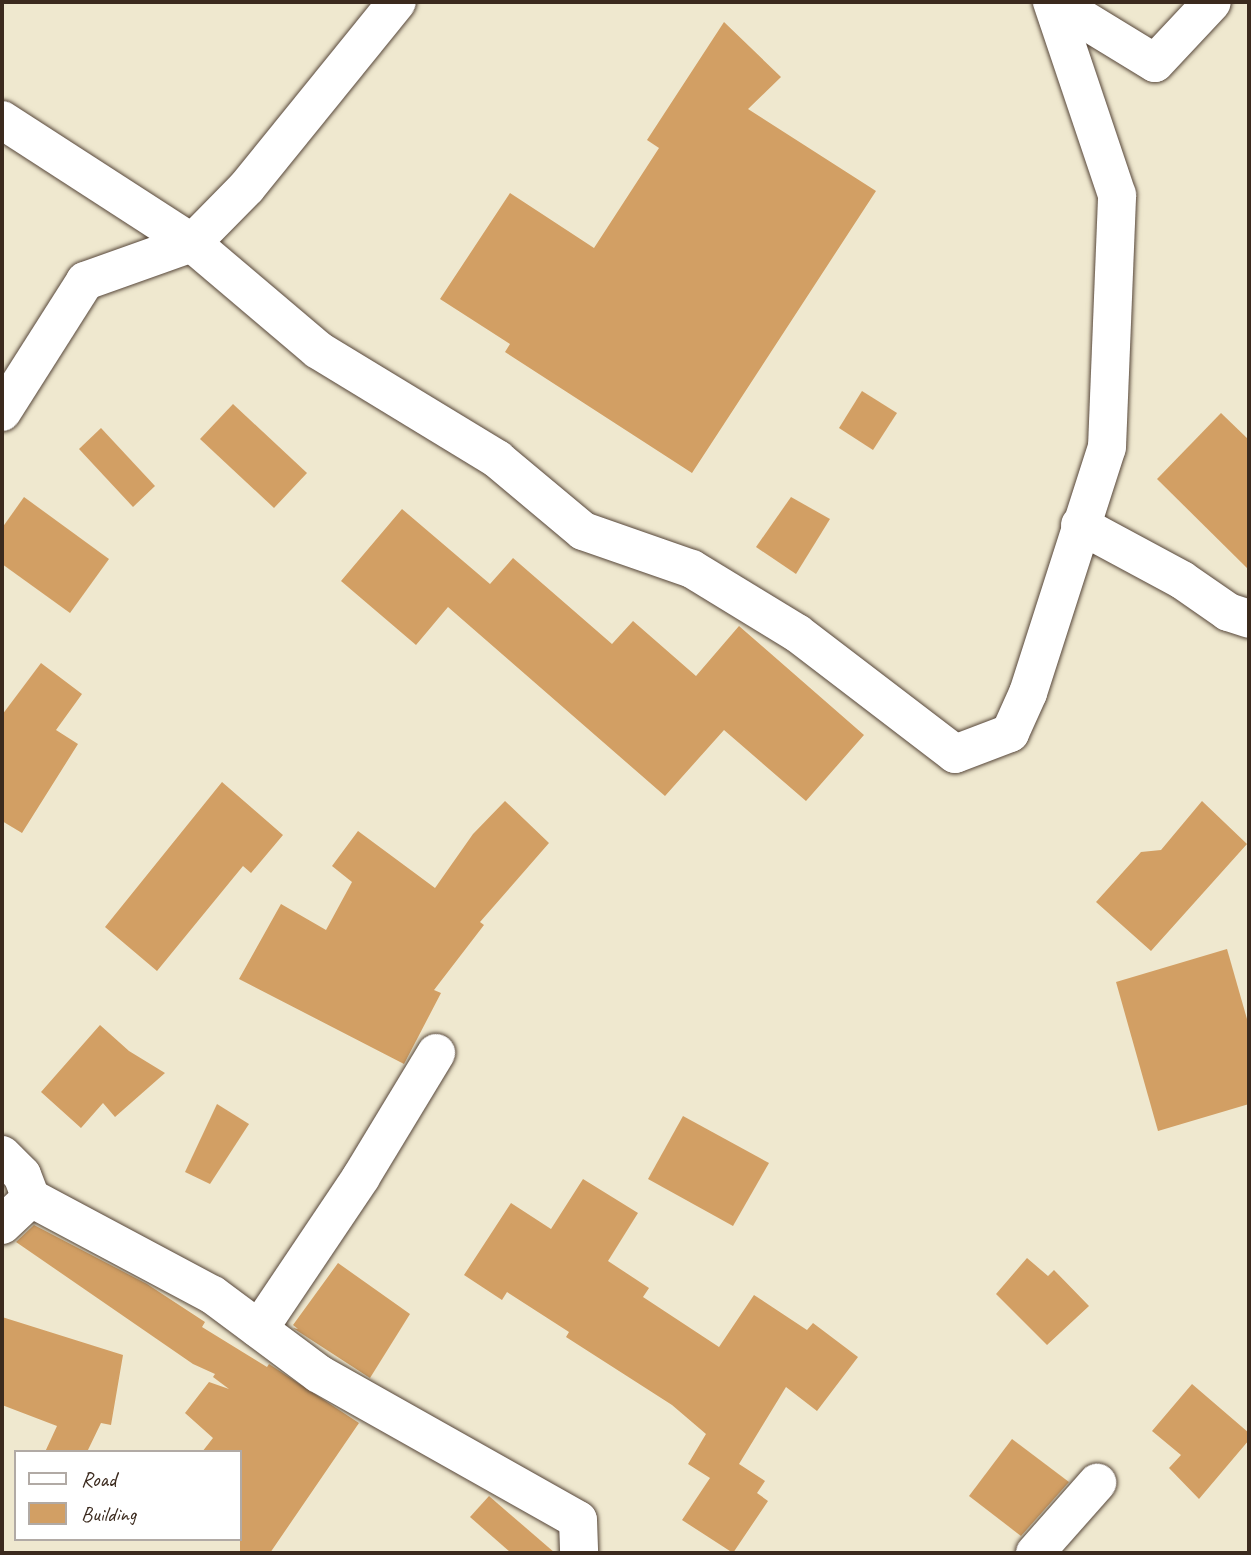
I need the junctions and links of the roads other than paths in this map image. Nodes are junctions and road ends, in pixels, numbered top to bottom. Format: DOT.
graph roads {
  1 [pos="397,2"];
  2 [pos="1054,2"];
  3 [pos="1212,2"];
  4 [pos="2,120"];
  5 [pos="192,243"];
  6 [pos="2,412"];
  7 [pos="1080,525"];
  8 [pos="1249,619"];
  9 [pos="436,1053"];
  10 [pos="2,1155"];
  11 [pos="32,1198"];
  12 [pos="2,1225"];
  13 [pos="259,1329"];
  14 [pos="1097,1483"];
  15 [pos="579,1553"];
  16 [pos="1035,1553"];
  1 -- 5 [label="street"];
  2 -- 3 [label="street"];
  2 -- 7 [label="street"];
  4 -- 5 [label="street"];
  5 -- 6 [label="street"];
  5 -- 7 [label="street"];
  7 -- 8 [label="street"];
  9 -- 13 [label="street"];
  10 -- 11 [label="street"];
  11 -- 12 [label="street"];
  11 -- 13 [label="street"];
  13 -- 15 [label="street"];
  14 -- 16 [label="street"];
}
